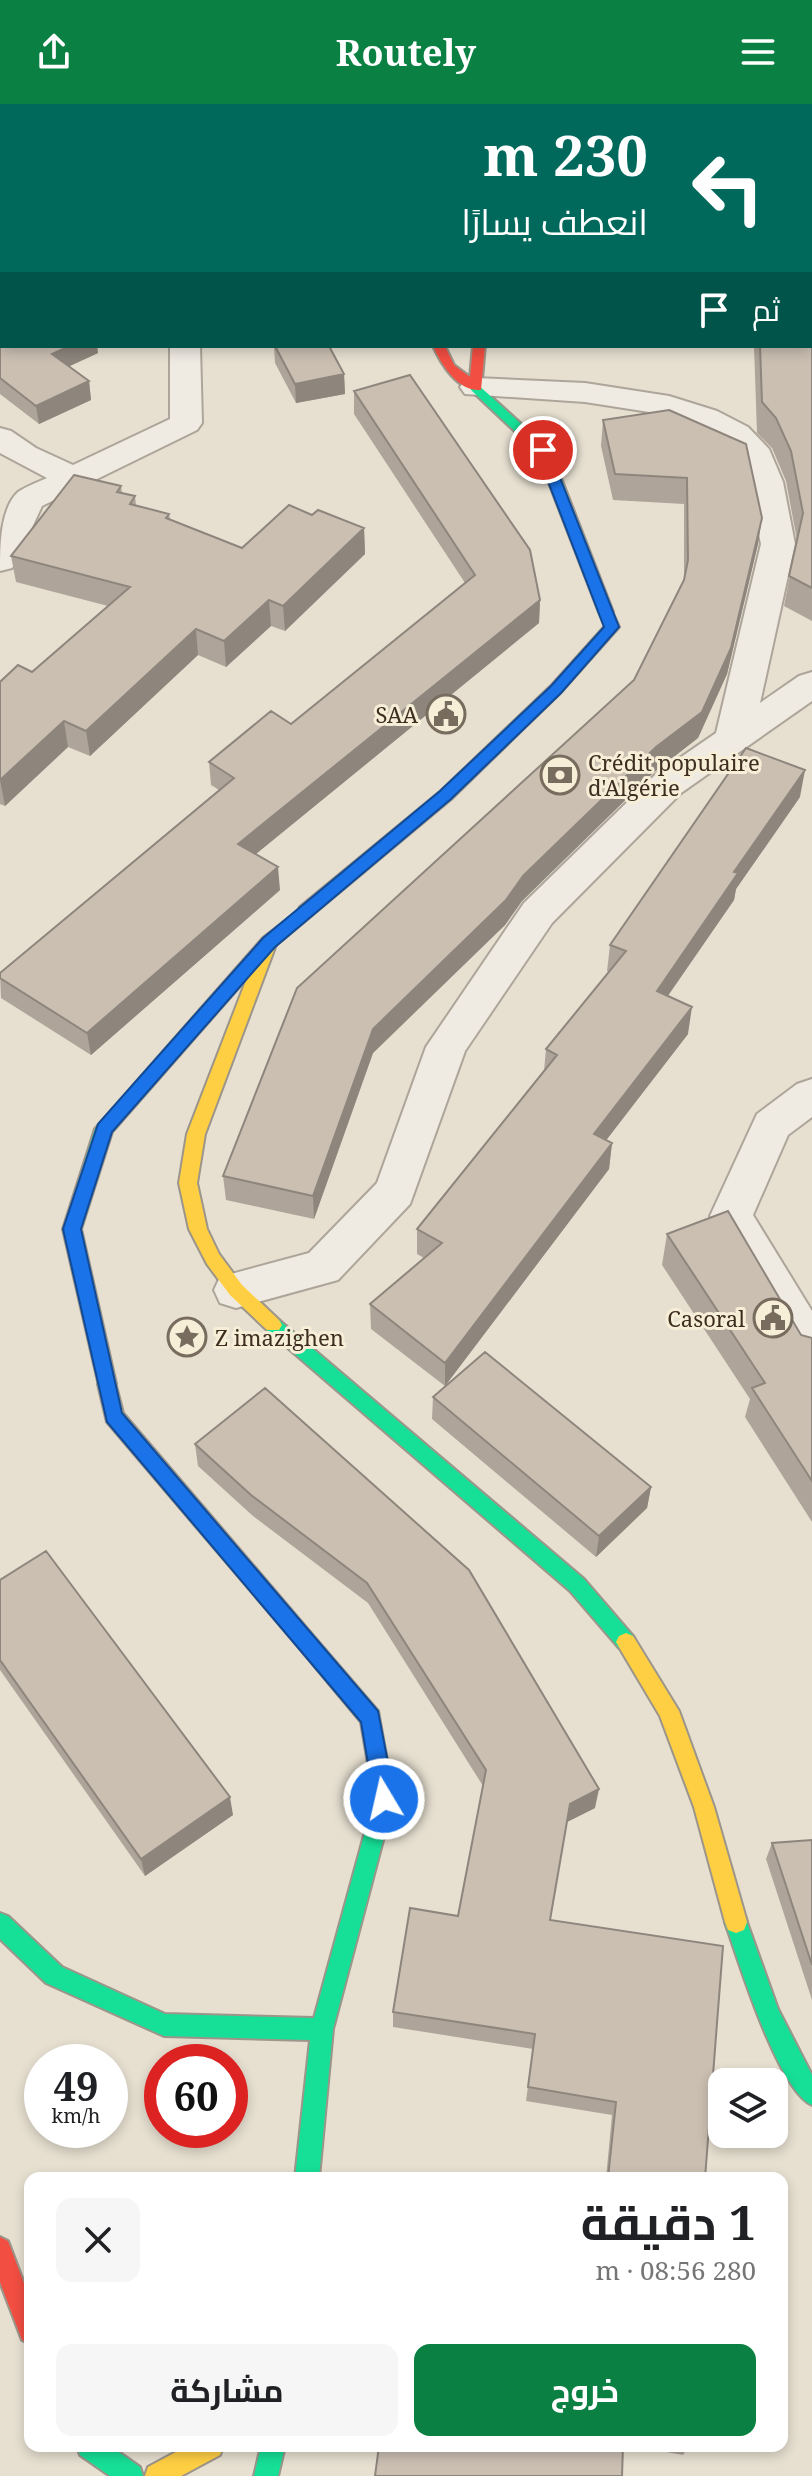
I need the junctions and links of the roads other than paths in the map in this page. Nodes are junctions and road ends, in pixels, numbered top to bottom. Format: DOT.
graph roads {
  1 [pos="185,348"];
  2 [pos="440,348"];
  3 [pos="479,348"];
  4 [pos="476,387"];
  5 [pos="0,438"];
  6 [pos="72,477"];
  7 [pos="0,560"];
  8 [pos="812,684"];
  9 [pos="732,740"];
  10 [pos="269,942"];
  11 [pos="812,1095"];
  12 [pos="236,1290"];
  13 [pos="812,1350"];
  14 [pos="0,1924"];
  15 [pos="322,2029"];
  16 [pos="812,2094"];
  17 [pos="308,2172"];
  18 [pos="0,2249"];
  19 [pos="24,2315"];
  20 [pos="97,2452"];
  21 [pos="200,2452"];
  22 [pos="272,2452"];
  23 [pos="131,2476"];
  24 [pos="157,2476"];
  25 [pos="266,2476"];
  1 -- 6 [label="street"];
  2 -- 4 [label="main road"];
  3 -- 4 [label="main road"];
  4 -- 9 [label="street"];
  4 -- 10 [label="main road"];
  5 -- 6 [label="street"];
  6 -- 7 [label="street"];
  8 -- 9 [label="street"];
  9 -- 12 [label="street"];
  10 -- 12 [label="main road"];
  10 -- 15 [label="main road"];
  11 -- 13 [label="street"];
  12 -- 16 [label="main road"];
  14 -- 15 [label="main road"];
  15 -- 17 [label="main road"];
  18 -- 19 [label="main road"];
  20 -- 23 [label="main road"];
  21 -- 24 [label="main road"];
  22 -- 25 [label="main road"];
}
